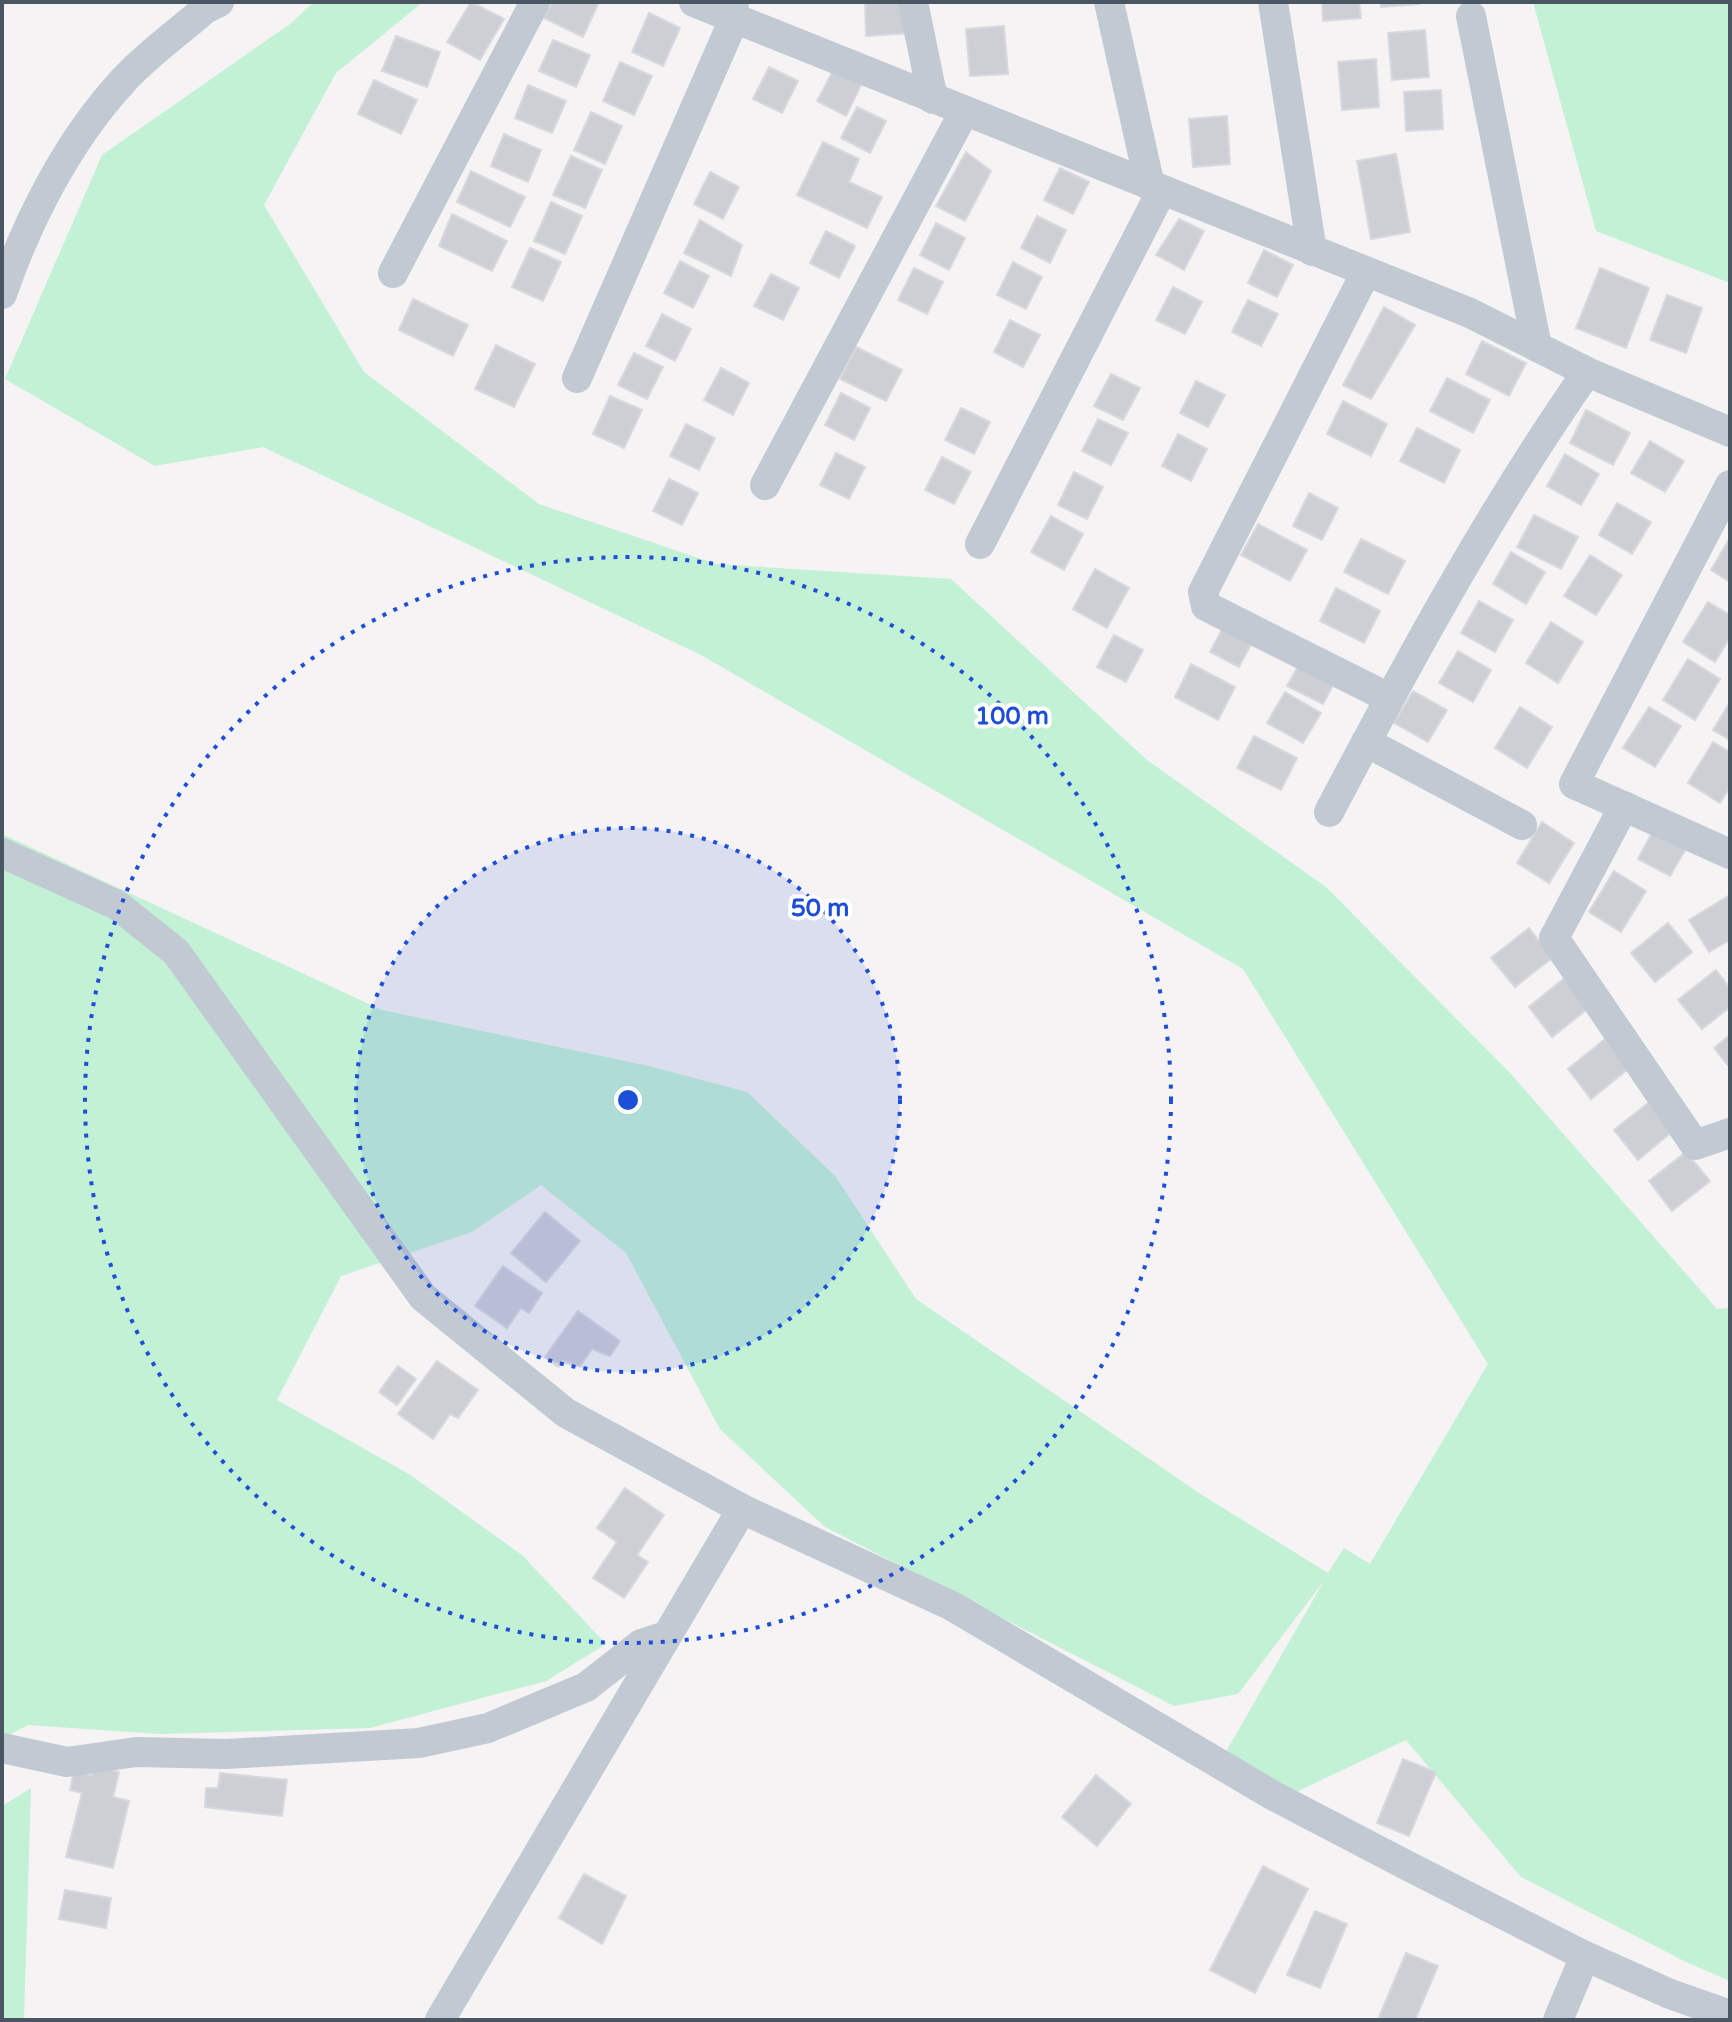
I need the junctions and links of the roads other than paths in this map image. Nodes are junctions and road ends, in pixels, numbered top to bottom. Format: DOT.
graph roads {
  1 [pos="219,2"];
  2 [pos="535,2"];
  3 [pos="694,2"];
  4 [pos="913,2"];
  5 [pos="1109,2"];
  6 [pos="1273,2"];
  7 [pos="734,10"];
  8 [pos="1471,16"];
  9 [pos="933,99"];
  10 [pos="964,112"];
  11 [pos="1156,188"];
  12 [pos="1312,251"];
  13 [pos="1366,272"];
  14 [pos="393,273"];
  15 [pos="2,294"];
  16 [pos="1537,347"];
  17 [pos="1587,372"];
  18 [pos="577,378"];
  19 [pos="1730,432"];
  20 [pos="765,485"];
  21 [pos="1730,485"];
  22 [pos="980,544"];
  23 [pos="1389,698"];
  24 [pos="1366,742"];
  25 [pos="1624,806"];
  26 [pos="1329,812"];
  27 [pos="1522,825"];
  28 [pos="2,853"];
  29 [pos="1730,854"];
  30 [pos="1730,1133"];
  31 [pos="742,1509"];
  32 [pos="666,1636"];
  33 [pos="2,1748"];
  34 [pos="1585,1956"];
  35 [pos="1730,2015"];
  36 [pos="440,2020"];
  37 [pos="1558,2020"];
  1 -- 15 [label="street"];
  2 -- 14 [label="street"];
  3 -- 7 [label="street"];
  4 -- 9 [label="street"];
  5 -- 11 [label="street"];
  6 -- 12 [label="street"];
  7 -- 9 [label="street"];
  7 -- 18 [label="street"];
  8 -- 16 [label="street"];
  9 -- 10 [label="street"];
  10 -- 11 [label="street"];
  10 -- 20 [label="street"];
  11 -- 12 [label="street"];
  11 -- 22 [label="street"];
  12 -- 13 [label="street"];
  13 -- 16 [label="street"];
  13 -- 23 [label="street"];
  16 -- 17 [label="street"];
  17 -- 19 [label="street"];
  17 -- 23 [label="street"];
  21 -- 25 [label="street"];
  23 -- 24 [label="street"];
  24 -- 26 [label="street"];
  24 -- 27 [label="street"];
  25 -- 29 [label="street"];
  25 -- 30 [label="street"];
  28 -- 31 [label="street"];
  31 -- 32 [label="street"];
  31 -- 34 [label="street"];
  32 -- 33 [label="street"];
  32 -- 36 [label="street"];
  34 -- 35 [label="street"];
  34 -- 37 [label="street"];
}
